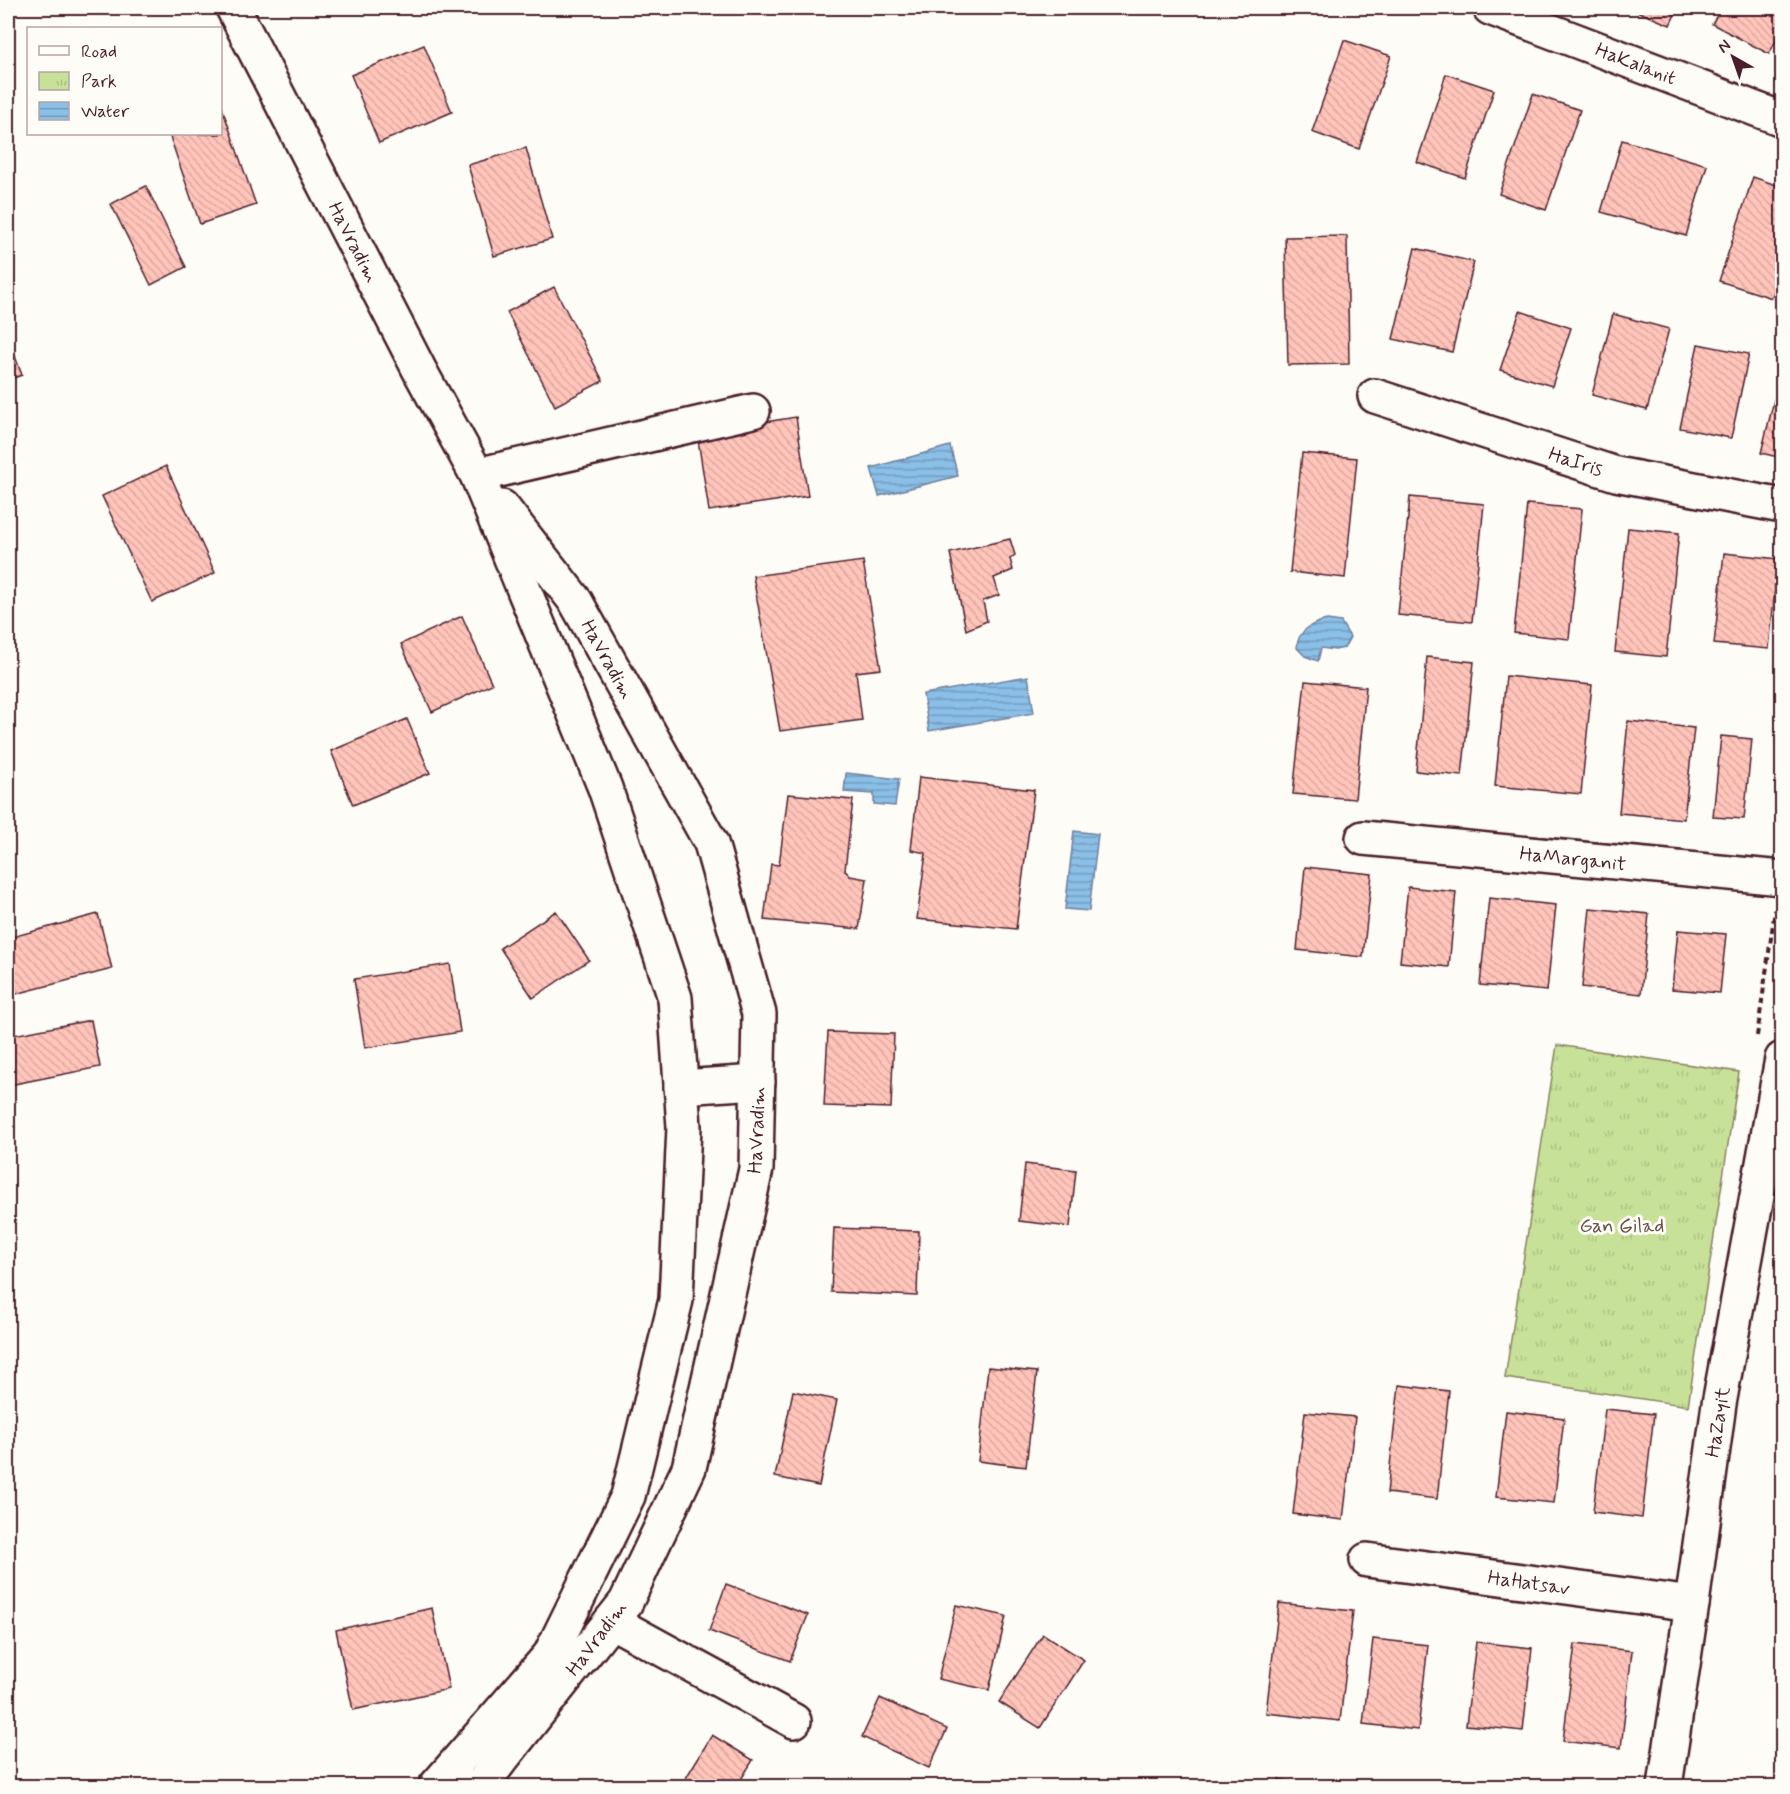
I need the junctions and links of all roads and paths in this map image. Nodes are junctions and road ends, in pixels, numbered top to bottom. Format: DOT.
graph roads {
  1 [pos="233,8"];
  2 [pos="1490,8"];
  3 [pos="1782,120"];
  4 [pos="1375,396"];
  5 [pos="753,411"];
  6 [pos="477,475"];
  7 [pos="1782,506"];
  8 [pos="1363,838"];
  9 [pos="1782,879"];
  10 [pos="1782,1059"];
  11 [pos="758,1082"];
  12 [pos="681,1088"];
  13 [pos="1367,1560"];
  14 [pos="1692,1604"];
  15 [pos="611,1621"];
  16 [pos="795,1721"];
  17 [pos="436,1786"];
  18 [pos="477,1786"];
  19 [pos="1665,1786"];
  1 -- 6 [label="street, HaVradim"];
  2 -- 3 [label="street, HaKalanit"];
  4 -- 7 [label="street, HaIris"];
  5 -- 6 [label="street"];
  6 -- 11 [label="street, HaVradim"];
  6 -- 12 [label="street, HaVradim"];
  8 -- 9 [label="street, HaMarganit"];
  10 -- 14 [label="street, HaZayit"];
  11 -- 12 [label="street"];
  11 -- 15 [label="street, HaVradim"];
  12 -- 17 [label="street, HaVradim"];
  13 -- 14 [label="street, HaHatsav"];
  14 -- 19 [label="street, HaZayit"];
  15 -- 16 [label="street"];
  15 -- 18 [label="street, HaVradim"];
}
